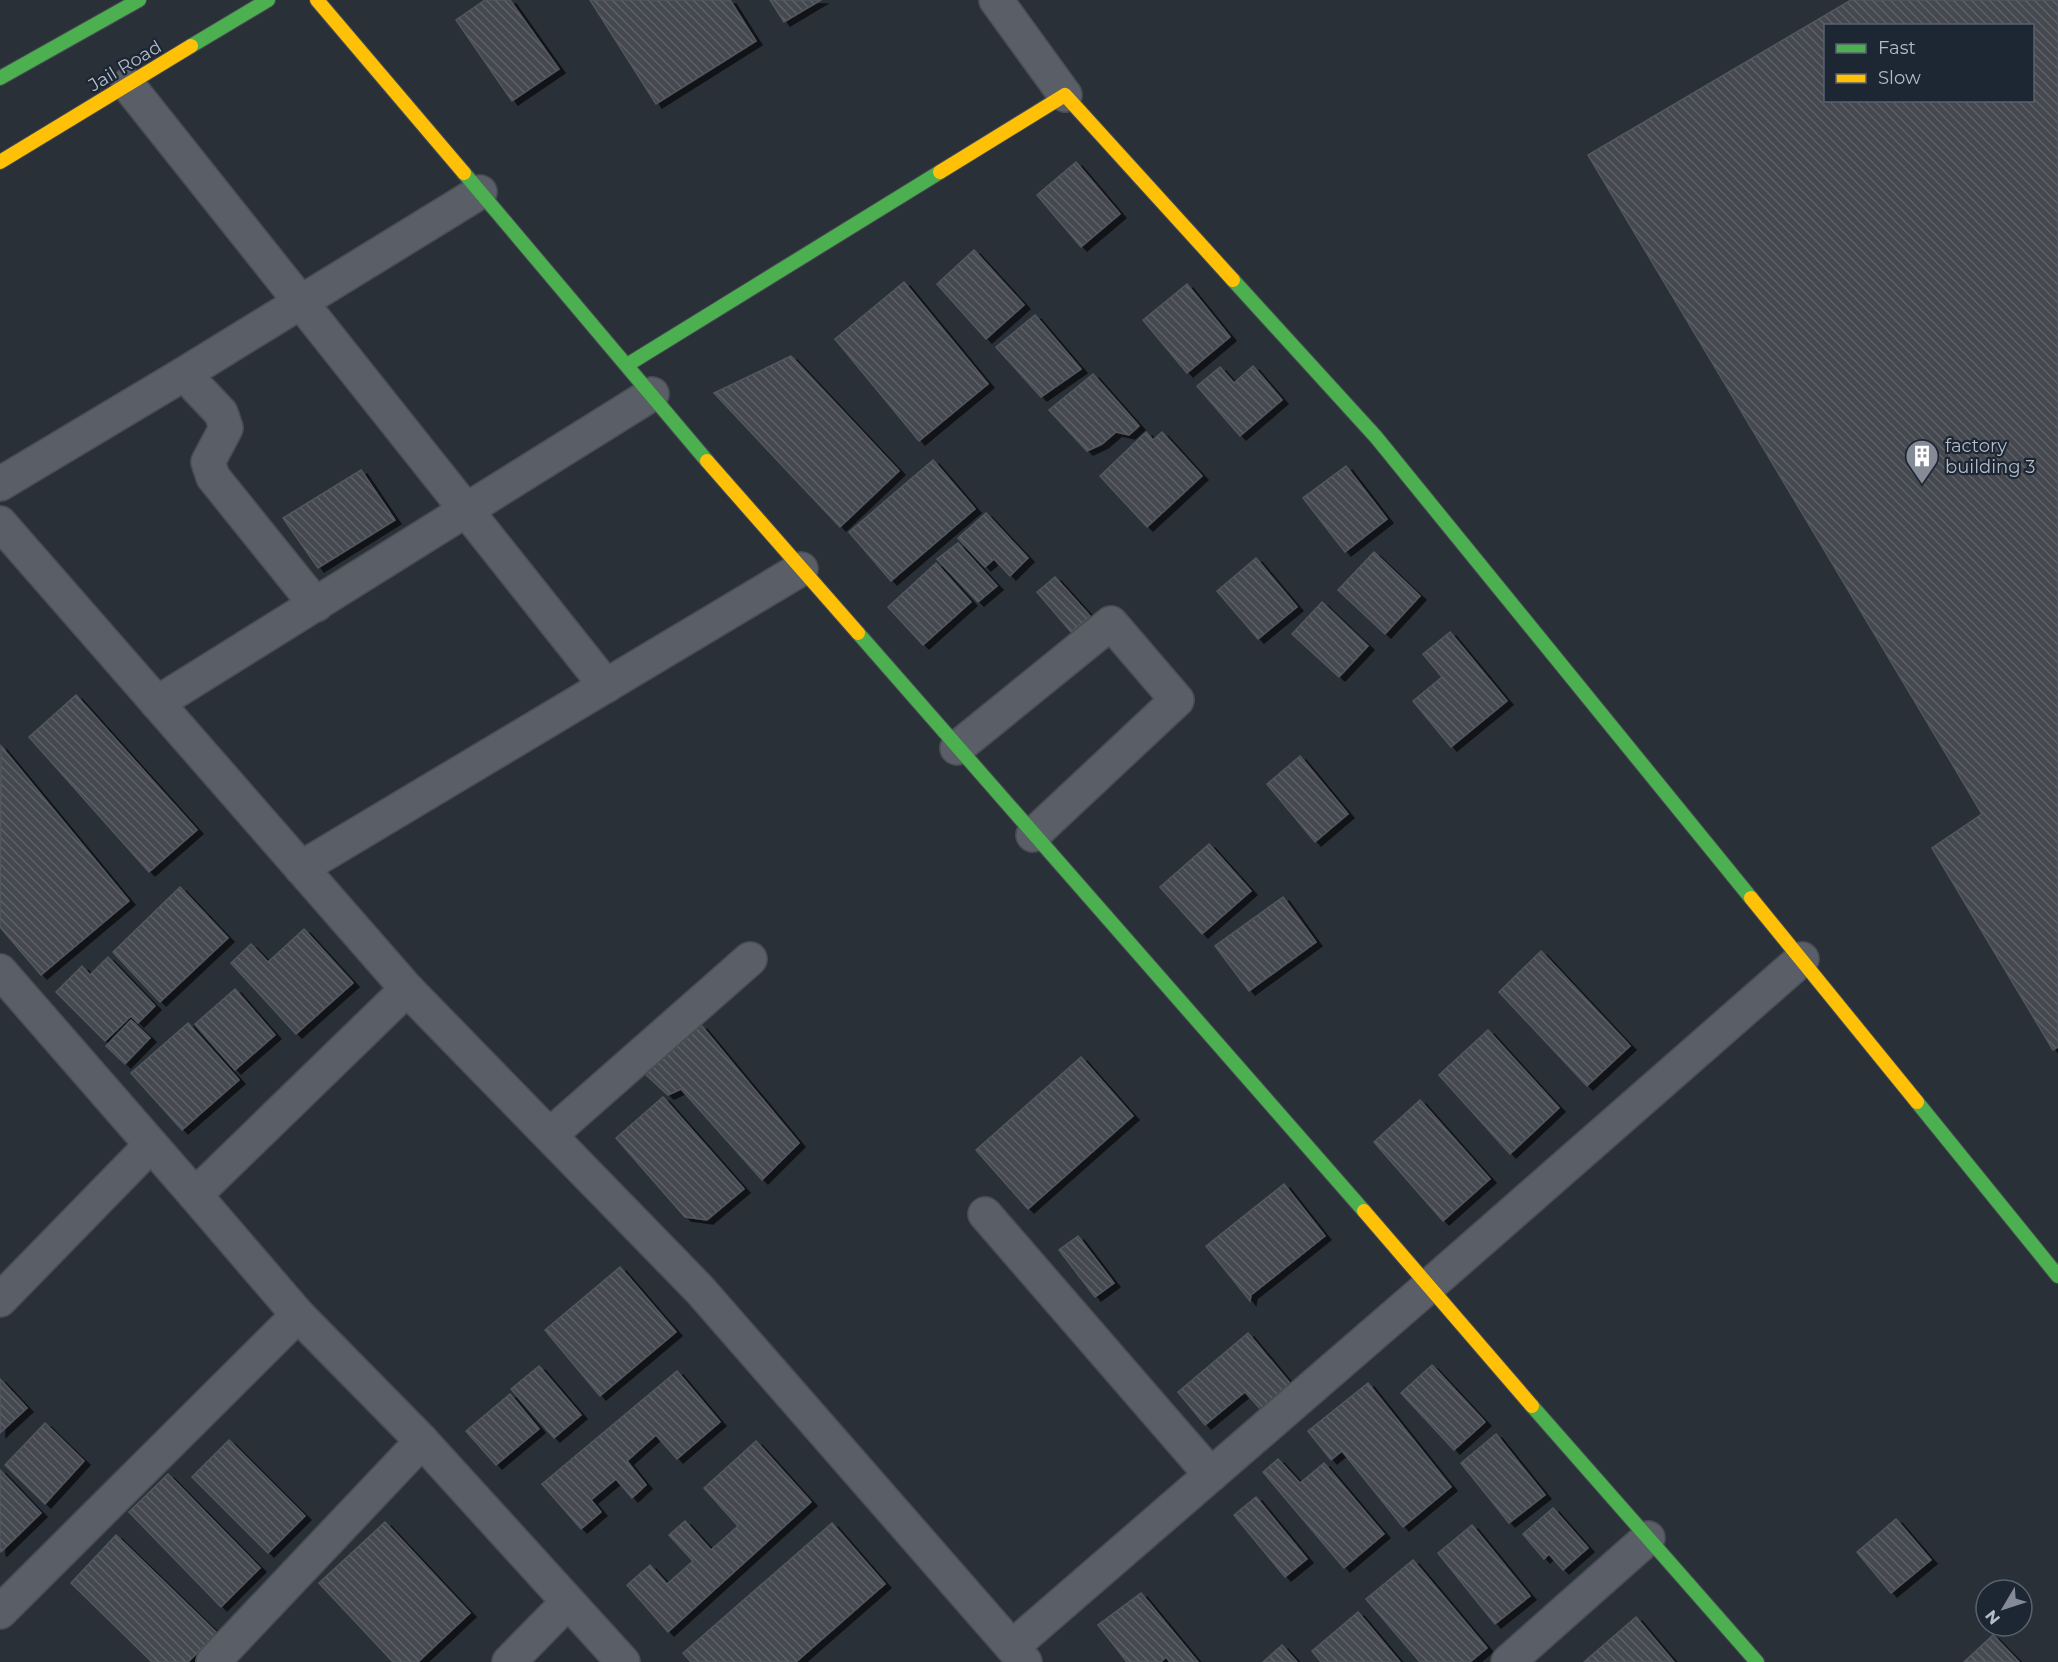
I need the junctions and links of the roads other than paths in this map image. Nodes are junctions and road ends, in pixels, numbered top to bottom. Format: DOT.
graph roads {
  1 [pos="139,0"];
  2 [pos="268,0"];
  3 [pos="317,0"];
  4 [pos="996,0"];
  5 [pos="0,78"];
  6 [pos="128,85"];
  7 [pos="1065,95"];
  8 [pos="0,162"];
  9 [pos="480,192"];
  10 [pos="300,301"];
  11 [pos="627,365"];
  12 [pos="184,374"];
  13 [pos="652,394"];
  14 [pos="0,484"];
  15 [pos="467,510"];
  16 [pos="0,523"];
  17 [pos="801,569"];
  18 [pos="316,605"];
  19 [pos="606,686"];
  20 [pos="157,703"];
  21 [pos="957,748"];
  22 [pos="1033,835"];
  23 [pos="302,868"];
  24 [pos="750,958"];
  25 [pos="1802,959"];
  26 [pos="0,971"];
  27 [pos="408,989"];
  28 [pos="550,1135"];
  29 [pos="151,1145"];
  30 [pos="195,1195"];
  31 [pos="985,1214"];
  32 [pos="2058,1275"];
  33 [pos="1429,1286"];
  34 [pos="0,1300"];
  35 [pos="298,1315"];
  36 [pos="422,1441"];
  37 [pos="1211,1474"];
  38 [pos="1648,1538"];
  39 [pos="568,1602"];
  40 [pos="0,1612"];
  41 [pos="1018,1655"];
  42 [pos="213,1662"];
  43 [pos="509,1662"];
  44 [pos="623,1662"];
  45 [pos="1508,1662"];
  46 [pos="1757,1662"];
  1 -- 5 [label="street"];
  2 -- 6 [label="street, Jail Road"];
  3 -- 9 [label="street"];
  4 -- 7 [label="street"];
  6 -- 8 [label="street, Jail Road"];
  6 -- 10 [label="street"];
  7 -- 11 [label="street"];
  7 -- 25 [label="street"];
  9 -- 10 [label="street"];
  9 -- 11 [label="street"];
  10 -- 12 [label="street"];
  10 -- 15 [label="street"];
  11 -- 13 [label="street"];
  12 -- 14 [label="street"];
  12 -- 18 [label="street"];
  13 -- 15 [label="street"];
  13 -- 17 [label="street"];
  15 -- 18 [label="street"];
  15 -- 19 [label="street"];
  16 -- 20 [label="street"];
  17 -- 19 [label="street"];
  17 -- 21 [label="street"];
  18 -- 20 [label="street"];
  19 -- 23 [label="street"];
  20 -- 23 [label="street"];
  21 -- 22 [label="street"];
  21 -- 22 [label="street"];
  22 -- 33 [label="street"];
  23 -- 27 [label="street"];
  24 -- 28 [label="street"];
  25 -- 32 [label="street"];
  25 -- 33 [label="street"];
  26 -- 29 [label="street"];
  27 -- 28 [label="street"];
  27 -- 30 [label="street"];
  28 -- 41 [label="street"];
  29 -- 30 [label="street"];
  29 -- 34 [label="street"];
  30 -- 35 [label="street"];
  31 -- 37 [label="street"];
  33 -- 37 [label="street"];
  33 -- 38 [label="street"];
  35 -- 36 [label="street"];
  35 -- 40 [label="street"];
  36 -- 39 [label="street"];
  36 -- 42 [label="street"];
  37 -- 41 [label="street"];
  38 -- 45 [label="street"];
  38 -- 46 [label="street"];
  39 -- 43 [label="street"];
  39 -- 44 [label="street"];
}
